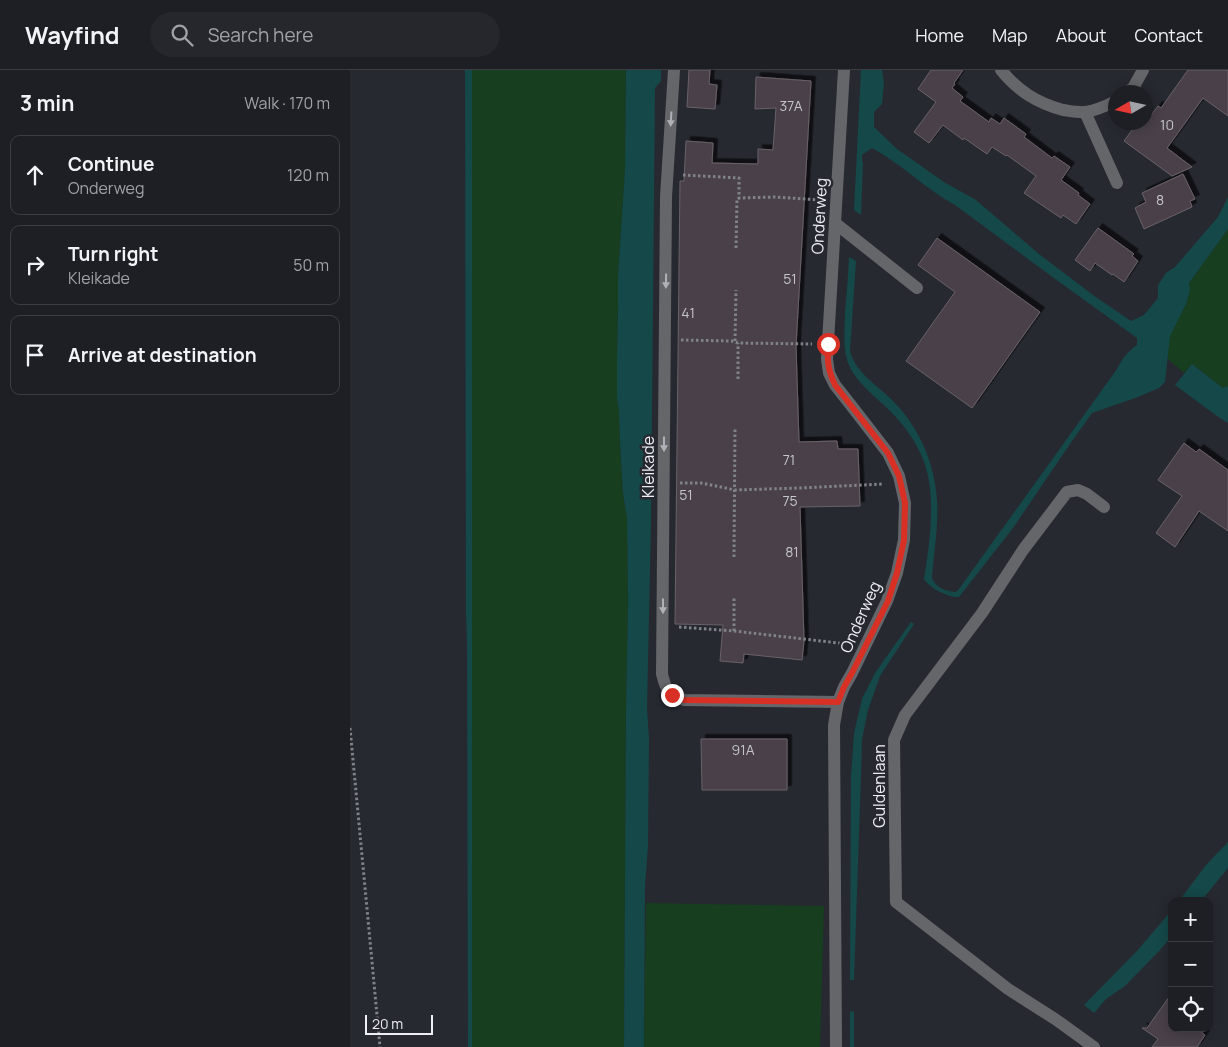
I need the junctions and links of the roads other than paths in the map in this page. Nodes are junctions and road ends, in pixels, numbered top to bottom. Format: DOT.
graph roads {
  1 [pos="674,70"];
  2 [pos="844,70"];
  3 [pos="1001,70"];
  4 [pos="1143,70"];
  5 [pos="1135,85"];
  6 [pos="1108,105"];
  7 [pos="1085,112"];
  8 [pos="1117,183"];
  9 [pos="835,223"];
  10 [pos="918,288"];
  11 [pos="1104,507"];
  12 [pos="838,702"];
  13 [pos="836,1047"];
  14 [pos="1094,1047"];
  1 -- 12 [label="street, Kleikade, one-way"];
  2 -- 9 [label="street, Onderweg"];
  3 -- 7 [label="street"];
  4 -- 5 [label="street"];
  6 -- 7 [label="street"];
  7 -- 8 [label="street"];
  9 -- 10 [label="street"];
  9 -- 12 [label="street, Onderweg"];
  11 -- 14 [label="street, Guldenlaan"];
  12 -- 13 [label="street, Onderweg"];
}
